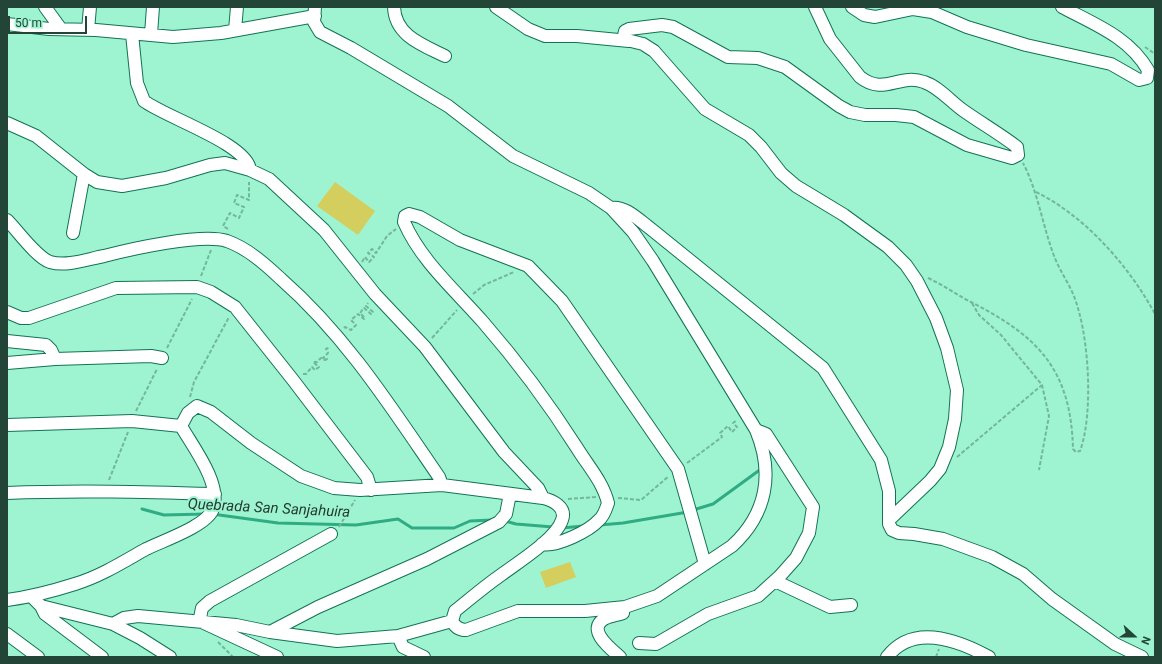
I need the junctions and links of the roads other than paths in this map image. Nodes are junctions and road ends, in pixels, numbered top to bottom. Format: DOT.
graph roads {
  1 [pos="45,7"];
  2 [pos="90,7"];
  3 [pos="154,7"];
  4 [pos="237,7"];
  5 [pos="394,7"];
  6 [pos="496,7"];
  7 [pos="815,7"];
  8 [pos="852,7"];
  9 [pos="1062,7"];
  10 [pos="315,12"];
  11 [pos="7,24"];
  12 [pos="61,29"];
  13 [pos="88,30"];
  14 [pos="236,30"];
  15 [pos="132,34"];
  16 [pos="150,34"];
  17 [pos="629,41"];
  18 [pos="445,56"];
  19 [pos="7,123"];
  20 [pos="250,170"];
  21 [pos="84,174"];
  22 [pos="611,208"];
  23 [pos="7,220"];
  24 [pos="73,233"];
  25 [pos="7,312"];
  26 [pos="7,341"];
  27 [pos="162,358"];
  28 [pos="55,359"];
  29 [pos="7,363"];
  30 [pos="7,425"];
  31 [pos="181,426"];
  32 [pos="756,430"];
  33 [pos="442,485"];
  34 [pos="371,490"];
  35 [pos="7,493"];
  36 [pos="215,494"];
  37 [pos="510,494"];
  38 [pos="542,498"];
  39 [pos="889,520"];
  40 [pos="335,530"];
  41 [pos="542,544"];
  42 [pos="705,564"];
  43 [pos="775,580"];
  44 [pos="32,597"];
  45 [pos="7,600"];
  46 [pos="851,605"];
  47 [pos="41,606"];
  48 [pos="626,607"];
  49 [pos="452,620"];
  50 [pos="204,623"];
  51 [pos="113,624"];
  52 [pos="270,632"];
  53 [pos="7,634"];
  54 [pos="398,636"];
  55 [pos="639,643"];
  56 [pos="38,657"];
  57 [pos="102,657"];
  58 [pos="170,657"];
  59 [pos="277,657"];
  60 [pos="424,657"];
  61 [pos="620,657"];
  62 [pos="887,657"];
  63 [pos="989,657"];
  64 [pos="1142,657"];
  1 -- 12 [label="street"];
  2 -- 13 [label="street"];
  3 -- 16 [label="street"];
  4 -- 14 [label="street"];
  5 -- 18 [label="street"];
  6 -- 17 [label="street"];
  7 -- 17 [label="street"];
  8 -- 9 [label="street"];
  10 -- 14 [label="street"];
  10 -- 22 [label="street"];
  11 -- 12 [label="street"];
  12 -- 13 [label="street"];
  13 -- 15 [label="street"];
  14 -- 16 [label="street"];
  15 -- 16 [label="street"];
  15 -- 20 [label="street"];
  17 -- 39 [label="street"];
  19 -- 21 [label="street"];
  20 -- 21 [label="street"];
  20 -- 38 [label="street"];
  21 -- 24 [label="street"];
  22 -- 32 [label="street"];
  22 -- 39 [label="street"];
  23 -- 33 [label="street"];
  25 -- 34 [label="street"];
  26 -- 28 [label="street"];
  27 -- 28 [label="street"];
  28 -- 29 [label="street"];
  30 -- 31 [label="street"];
  31 -- 34 [label="street"];
  31 -- 36 [label="street"];
  32 -- 42 [label="street"];
  32 -- 43 [label="street"];
  33 -- 34 [label="street"];
  33 -- 37 [label="street"];
  35 -- 36 [label="street"];
  36 -- 44 [label="street"];
  37 -- 38 [label="street"];
  37 -- 52 [label="street"];
  38 -- 41 [label="street"];
  39 -- 64 [label="street"];
  40 -- 50 [label="street"];
  41 -- 42 [label="street"];
  41 -- 49 [label="street"];
  42 -- 48 [label="street"];
  43 -- 46 [label="street"];
  43 -- 55 [label="street"];
  44 -- 45 [label="street"];
  44 -- 47 [label="street"];
  47 -- 51 [label="street"];
  47 -- 57 [label="street"];
  48 -- 49 [label="street"];
  48 -- 61 [label="street"];
  49 -- 54 [label="street"];
  50 -- 51 [label="street"];
  50 -- 52 [label="street"];
  50 -- 59 [label="street"];
  51 -- 58 [label="street"];
  52 -- 54 [label="street"];
  53 -- 56 [label="street"];
  54 -- 60 [label="street"];
  62 -- 63 [label="street"];
}
